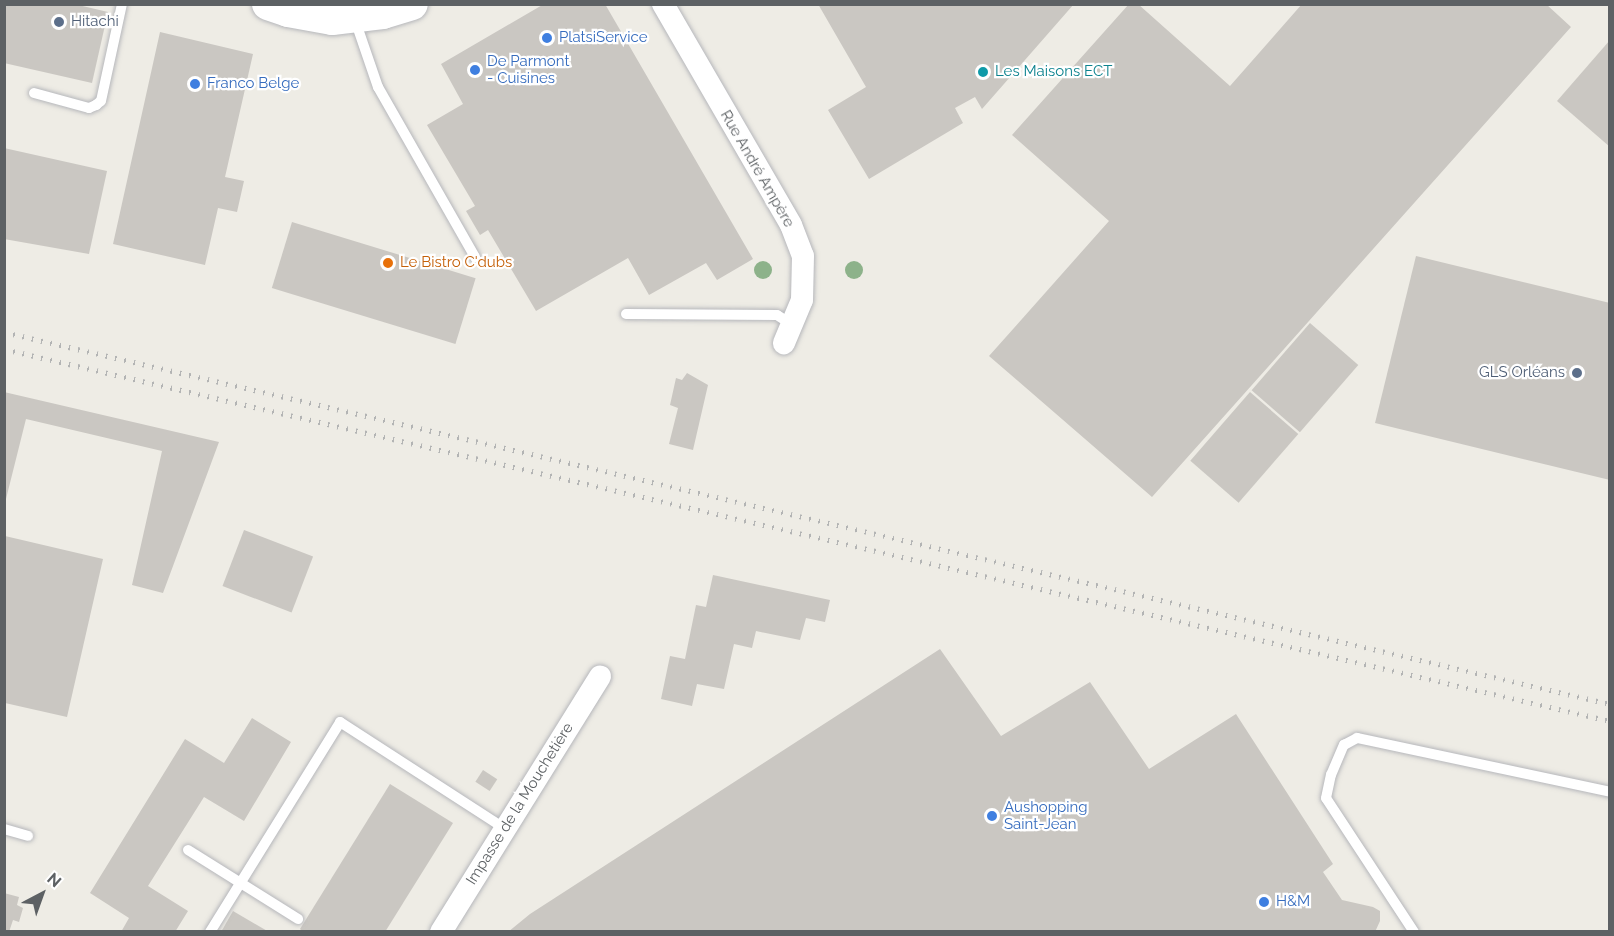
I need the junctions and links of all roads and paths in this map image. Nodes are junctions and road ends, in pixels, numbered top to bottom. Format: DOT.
graph roads {
  1 [pos="122,4"];
  2 [pos="268,4"];
  3 [pos="412,4"];
  4 [pos="663,4"];
  5 [pos="372,12"];
  6 [pos="34,93"];
  7 [pos="476,257"];
  8 [pos="626,314"];
  9 [pos="788,333"];
  10 [pos="600,677"];
  11 [pos="1610,792"];
  12 [pos="504,828"];
  13 [pos="4,829"];
  14 [pos="28,836"];
  15 [pos="188,850"];
  16 [pos="240,883"];
  17 [pos="298,919"];
  18 [pos="210,932"];
  19 [pos="441,932"];
  20 [pos="1414,932"];
  1 -- 6 [label="lane"];
  2 -- 5 [label="street"];
  3 -- 5 [label="street"];
  4 -- 9 [label="street, Rue André Ampère"];
  5 -- 7 [label="lane"];
  8 -- 9 [label="lane"];
  10 -- 12 [label="street, Impasse de la Mouchetière"];
  11 -- 20 [label="lane"];
  12 -- 16 [label="lane"];
  12 -- 19 [label="street, Impasse de la Mouchetière"];
  13 -- 14 [label="lane"];
  15 -- 16 [label="lane"];
  16 -- 17 [label="lane"];
  16 -- 18 [label="lane"];
}
